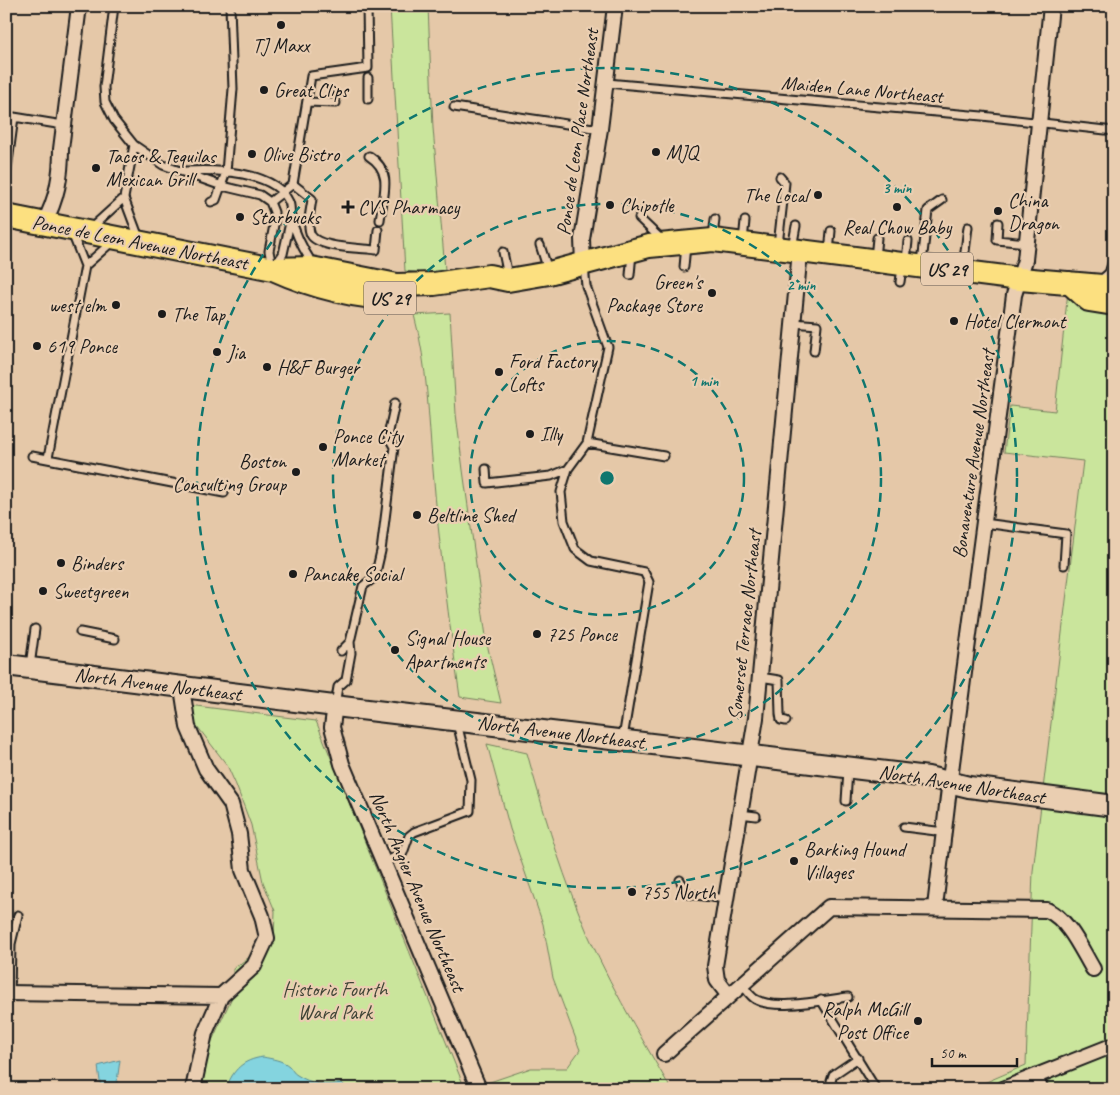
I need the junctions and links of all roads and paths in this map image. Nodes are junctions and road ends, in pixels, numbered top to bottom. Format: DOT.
graph roads {
  1 [pos="79,6"];
  2 [pos="114,6"];
  3 [pos="230,6"];
  4 [pos="367,6"];
  5 [pos="615,6"];
  6 [pos="1051,6"];
  7 [pos="368,78"];
  8 [pos="607,83"];
  9 [pos="368,99"];
  10 [pos="307,102"];
  11 [pos="336,103"];
  12 [pos="454,106"];
  13 [pos="1038,122"];
  14 [pos="64,125"];
  15 [pos="600,129"];
  16 [pos="1114,131"];
  17 [pos="134,145"];
  18 [pos="369,156"];
  19 [pos="186,172"];
  20 [pos="226,172"];
  21 [pos="6,177"];
  22 [pos="780,177"];
  23 [pos="293,184"];
  24 [pos="222,186"];
  25 [pos="282,193"];
  26 [pos="124,198"];
  27 [pos="942,200"];
  28 [pos="211,202"];
  29 [pos="270,202"];
  30 [pos="6,216"];
  31 [pos="291,217"];
  32 [pos="639,218"];
  33 [pos="380,220"];
  34 [pos="745,221"];
  35 [pos="44,223"];
  36 [pos="998,223"];
  37 [pos="796,226"];
  38 [pos="968,227"];
  39 [pos="78,230"];
  40 [pos="378,230"];
  41 [pos="832,232"];
  42 [pos="118,237"];
  43 [pos="877,238"];
  44 [pos="908,241"];
  45 [pos="141,242"];
  46 [pos="676,242"];
  47 [pos="1026,243"];
  48 [pos="742,244"];
  49 [pos="540,245"];
  50 [pos="790,250"];
  51 [pos="632,251"];
  52 [pos="503,252"];
  53 [pos="829,254"];
  54 [pos="1114,258"];
  55 [pos="875,260"];
  56 [pos="583,264"];
  57 [pos="85,266"];
  58 [pos="684,267"];
  59 [pos="273,269"];
  60 [pos="907,269"];
  61 [pos="320,270"];
  62 [pos="963,271"];
  63 [pos="549,273"];
  64 [pos="630,275"];
  65 [pos="1020,279"];
  66 [pos="508,280"];
  67 [pos="1070,283"];
  68 [pos="1105,286"];
  69 [pos="1114,304"];
  70 [pos="793,323"];
  71 [pos="814,351"];
  72 [pos="395,403"];
  73 [pos="587,443"];
  74 [pos="32,456"];
  75 [pos="664,456"];
  76 [pos="48,458"];
  77 [pos="486,469"];
  78 [pos="568,469"];
  79 [pos="224,493"];
  80 [pos="984,523"];
  81 [pos="1064,565"];
  82 [pos="35,629"];
  83 [pos="80,632"];
  84 [pos="115,639"];
  85 [pos="350,642"];
  86 [pos="341,651"];
  87 [pos="6,665"];
  88 [pos="30,668"];
  89 [pos="760,677"];
  90 [pos="182,688"];
  91 [pos="337,696"];
  92 [pos="456,719"];
  93 [pos="786,720"];
  94 [pos="623,739"];
  95 [pos="750,755"];
  96 [pos="848,767"];
  97 [pos="950,782"];
  98 [pos="846,801"];
  99 [pos="1114,806"];
  100 [pos="740,814"];
  101 [pos="756,816"];
  102 [pos="904,827"];
  103 [pos="944,832"];
  104 [pos="385,862"];
  105 [pos="680,880"];
  106 [pos="726,899"];
  107 [pos="935,907"];
  108 [pos="18,915"];
  109 [pos="1093,969"];
  110 [pos="742,985"];
  111 [pos="8,993"];
  112 [pos="221,996"];
  113 [pos="729,996"];
  114 [pos="848,997"];
  115 [pos="821,1000"];
  116 [pos="1114,1045"];
  117 [pos="664,1054"];
  118 [pos="858,1058"];
  119 [pos="1034,1077"];
  120 [pos="193,1089"];
  121 [pos="479,1089"];
  122 [pos="835,1089"];
  123 [pos="876,1089"];
  124 [pos="1003,1089"];
  125 [pos="1041,1089"];
  1 -- 14 [label="street"];
  2 -- 17 [label="lane"];
  3 -- 20 [label="lane"];
  4 -- 10 [label="lane"];
  5 -- 8 [label="street, Ponce de Leon Place Northeast"];
  6 -- 13 [label="street, Bonaventure Avenue Northeast"];
  7 -- 9 [label="lane"];
  8 -- 13 [label="lane, Maiden Lane Northeast"];
  8 -- 15 [label="street, Ponce de Leon Place Northeast"];
  10 -- 11 [label="lane"];
  10 -- 23 [label="lane"];
  12 -- 15 [label="lane"];
  13 -- 16 [label="lane, Maiden Lane Northeast"];
  13 -- 47 [label="street, Bonaventure Avenue Northeast"];
  14 -- 21 [label="lane"];
  14 -- 35 [label="street"];
  15 -- 56 [label="street, Ponce de Leon Place Northeast"];
  17 -- 19 [label="lane"];
  17 -- 26 [label="lane"];
  18 -- 33 [label="lane"];
  19 -- 20 [label="lane"];
  19 -- 24 [label="lane"];
  20 -- 24 [label="lane"];
  20 -- 25 [label="lane"];
  22 -- 50 [label="lane"];
  23 -- 25 [label="lane"];
  23 -- 40 [label="lane"];
  24 -- 28 [label="lane"];
  24 -- 29 [label="lane"];
  25 -- 29 [label="lane"];
  25 -- 31 [label="lane"];
  26 -- 39 [label="lane"];
  26 -- 45 [label="lane"];
  27 -- 60 [label="lane"];
  29 -- 59 [label="lane"];
  30 -- 35 [label="highway, Ponce de Leon Avenue Northeast / US 29"];
  31 -- 59 [label="lane"];
  31 -- 61 [label="lane"];
  32 -- 46 [label="lane"];
  34 -- 48 [label="lane"];
  35 -- 39 [label="highway, Ponce de Leon Avenue Northeast / US 29"];
  36 -- 47 [label="lane"];
  37 -- 50 [label="lane"];
  38 -- 62 [label="lane"];
  39 -- 42 [label="highway, Ponce de Leon Avenue Northeast / US 29"];
  39 -- 57 [label="lane"];
  41 -- 53 [label="lane"];
  42 -- 45 [label="highway, Ponce de Leon Avenue Northeast / US 29"];
  42 -- 57 [label="lane"];
  43 -- 55 [label="lane"];
  44 -- 60 [label="lane"];
  45 -- 59 [label="highway, Ponce de Leon Avenue Northeast / US 29"];
  46 -- 48 [label="highway, Ponce de Leon Avenue Northeast / US 29"];
  46 -- 51 [label="highway, Ponce de Leon Avenue Northeast / US 29"];
  46 -- 58 [label="lane"];
  47 -- 65 [label="street, Bonaventure Avenue Northeast"];
  48 -- 50 [label="highway, Ponce de Leon Avenue Northeast / US 29"];
  49 -- 63 [label="lane"];
  50 -- 53 [label="highway, Ponce de Leon Avenue Northeast / US 29"];
  50 -- 70 [label="street, Somerset Terrace Northeast"];
  51 -- 56 [label="highway, Ponce de Leon Avenue Northeast / US 29"];
  51 -- 64 [label="lane"];
  52 -- 66 [label="lane"];
  53 -- 55 [label="highway, Ponce de Leon Avenue Northeast / US 29"];
  54 -- 68 [label="lane"];
  55 -- 60 [label="highway, Ponce de Leon Avenue Northeast / US 29"];
  56 -- 63 [label="highway, Ponce de Leon Avenue Northeast / US 29"];
  56 -- 73 [label="lane"];
  57 -- 76 [label="lane"];
  59 -- 61 [label="highway, Ponce de Leon Avenue Northeast / US 29"];
  59 -- 66 [label="highway, Ponce de Leon Avenue Northeast / US 29"];
  60 -- 62 [label="highway, Ponce de Leon Avenue Northeast / US 29"];
  61 -- 66 [label="highway, Ponce de Leon Avenue Northeast / US 29"];
  62 -- 65 [label="highway, Ponce de Leon Avenue Northeast / US 29"];
  63 -- 66 [label="highway, Ponce de Leon Avenue Northeast / US 29"];
  65 -- 67 [label="highway, Ponce de Leon Avenue Northeast / US 29"];
  65 -- 80 [label="street, Bonaventure Avenue Northeast"];
  67 -- 68 [label="highway, Ponce de Leon Avenue Northeast / US 29"];
  67 -- 69 [label="highway"];
  70 -- 71 [label="lane"];
  70 -- 89 [label="street, Somerset Terrace Northeast"];
  72 -- 85 [label="lane"];
  73 -- 75 [label="lane"];
  73 -- 78 [label="lane"];
  74 -- 76 [label="lane"];
  76 -- 79 [label="lane"];
  77 -- 78 [label="lane"];
  78 -- 94 [label="lane"];
  80 -- 81 [label="lane"];
  80 -- 97 [label="street, Bonaventure Avenue Northeast"];
  82 -- 88 [label="lane"];
  83 -- 84 [label="lane"];
  85 -- 86 [label="lane"];
  85 -- 91 [label="lane"];
  87 -- 88 [label="main road, North Avenue Northeast"];
  88 -- 90 [label="main road, North Avenue Northeast"];
  89 -- 93 [label="lane"];
  89 -- 95 [label="street, Somerset Terrace Northeast"];
  90 -- 91 [label="main road, North Avenue Northeast"];
  90 -- 112 [label="street"];
  91 -- 92 [label="main road, North Avenue Northeast"];
  91 -- 104 [label="street, North Angier Avenue Northeast"];
  92 -- 94 [label="main road, North Avenue Northeast"];
  92 -- 104 [label="lane"];
  94 -- 95 [label="main road, North Avenue Northeast"];
  95 -- 96 [label="main road, North Avenue Northeast"];
  95 -- 100 [label="street, Somerset Terrace Northeast"];
  96 -- 97 [label="main road, North Avenue Northeast"];
  96 -- 98 [label="lane"];
  97 -- 99 [label="main road, North Avenue Northeast"];
  97 -- 103 [label="street, Bonaventure Avenue Northeast"];
  100 -- 101 [label="lane"];
  100 -- 106 [label="street, Somerset Terrace Northeast"];
  102 -- 103 [label="lane"];
  103 -- 107 [label="street, Bonaventure Avenue Northeast"];
  104 -- 121 [label="street, North Angier Avenue Northeast"];
  105 -- 106 [label="lane"];
  106 -- 113 [label="street, Somerset Terrace Northeast"];
  107 -- 109 [label="street"];
  107 -- 110 [label="street"];
  108 -- 111 [label="lane"];
  110 -- 113 [label="street"];
  110 -- 115 [label="lane"];
  111 -- 112 [label="street"];
  112 -- 120 [label="street"];
  113 -- 117 [label="street"];
  114 -- 115 [label="lane"];
  115 -- 118 [label="lane"];
  116 -- 119 [label="street"];
  118 -- 122 [label="lane"];
  118 -- 123 [label="lane"];
  119 -- 124 [label="street"];
  119 -- 125 [label="street"];
}
